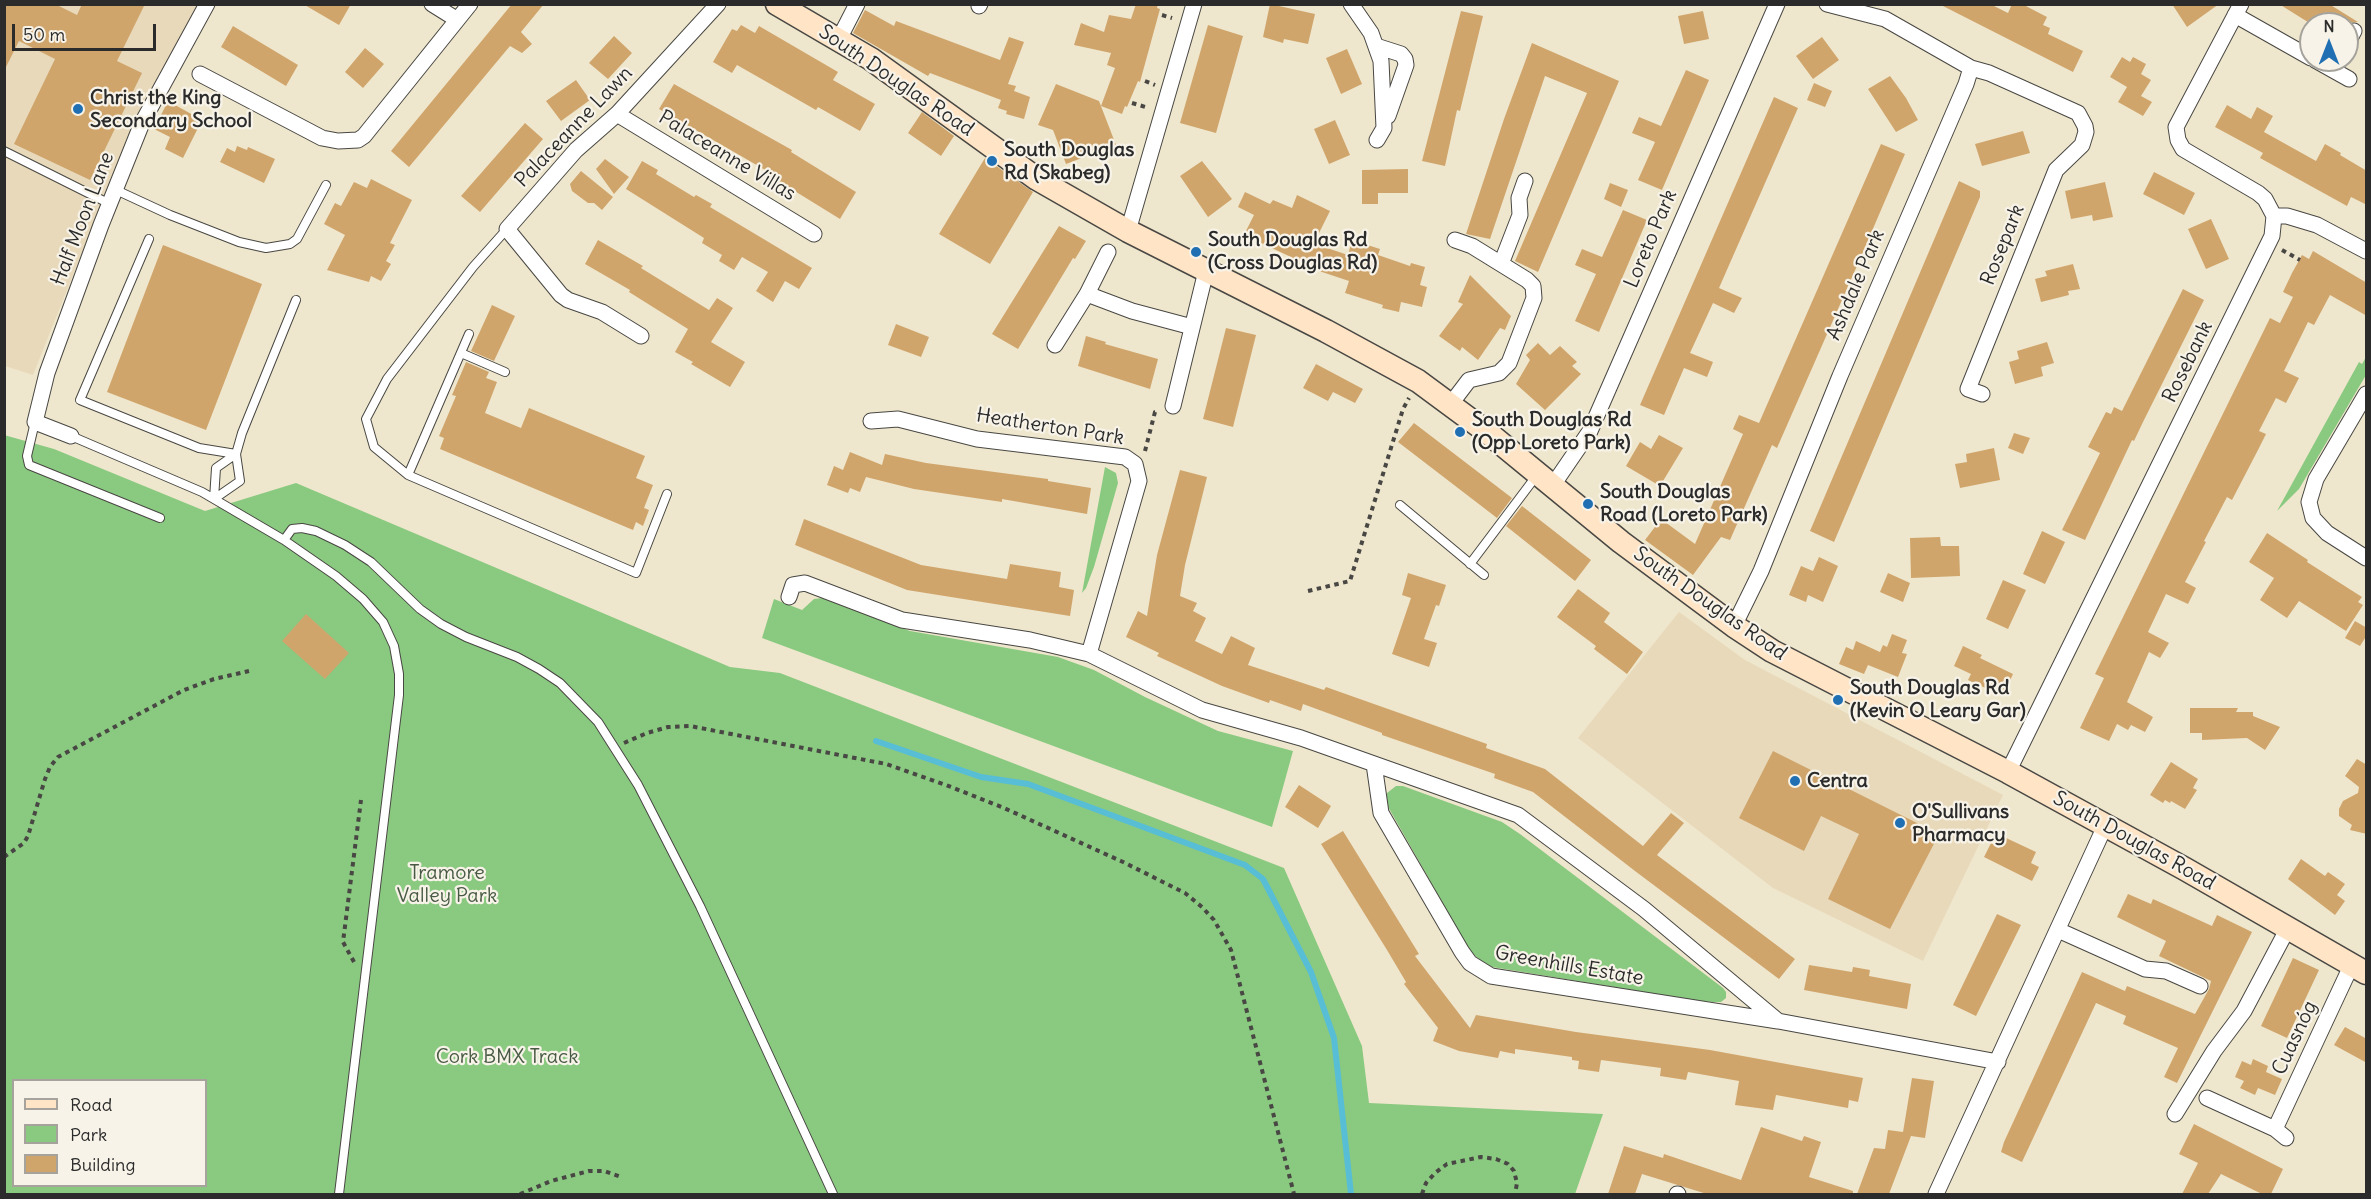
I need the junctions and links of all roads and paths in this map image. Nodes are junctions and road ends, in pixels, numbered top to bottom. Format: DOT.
graph roads {
  1 [pos="207,4"];
  2 [pos="432,4"];
  3 [pos="470,4"];
  4 [pos="718,4"];
  5 [pos="857,4"];
  6 [pos="1194,4"];
  7 [pos="1351,4"];
  8 [pos="1777,4"];
  9 [pos="1827,4"];
  10 [pos="791,8"];
  11 [pos="2238,10"];
  12 [pos="456,19"];
  13 [pos="839,39"];
  14 [pos="1376,46"];
  15 [pos="2299,50"];
  16 [pos="1971,68"];
  17 [pos="2342,72"];
  18 [pos="200,74"];
  19 [pos="2349,79"];
  20 [pos="1132,103"];
  21 [pos="1153,110"];
  22 [pos="617,114"];
  23 [pos="4,151"];
  24 [pos="1525,181"];
  25 [pos="326,185"];
  26 [pos="113,197"];
  27 [pos="2274,216"];
  28 [pos="507,229"];
  29 [pos="1128,231"];
  30 [pos="814,234"];
  31 [pos="149,239"];
  32 [pos="1455,240"];
  33 [pos="2279,249"];
  34 [pos="2367,251"];
  35 [pos="1108,252"];
  36 [pos="2300,260"];
  37 [pos="1501,264"];
  38 [pos="1206,271"];
  39 [pos="1087,294"];
  40 [pos="296,300"];
  41 [pos="1191,327"];
  42 [pos="469,334"];
  43 [pos="641,336"];
  44 [pos="1055,345"];
  45 [pos="461,353"];
  46 [pos="505,372"];
  47 [pos="1418,381"];
  48 [pos="1982,394"];
  49 [pos="2367,394"];
  50 [pos="1450,405"];
  51 [pos="1173,406"];
  52 [pos="1155,412"];
  53 [pos="871,421"];
  54 [pos="34,422"];
  55 [pos="71,436"];
  56 [pos="1145,452"];
  57 [pos="236,454"];
  58 [pos="408,476"];
  59 [pos="1545,479"];
  60 [pos="667,494"];
  61 [pos="214,499"];
  62 [pos="1400,505"];
  63 [pos="160,518"];
  64 [pos="284,540"];
  65 [pos="2367,558"];
  66 [pos="1470,564"];
  67 [pos="1484,575"];
  68 [pos="1308,591"];
  69 [pos="789,597"];
  70 [pos="1734,626"];
  71 [pos="1089,654"];
  72 [pos="249,671"];
  73 [pos="615,747"];
  74 [pos="1374,764"];
  75 [pos="2008,772"];
  76 [pos="361,800"];
  77 [pos="2105,826"];
  78 [pos="4,857"];
  79 [pos="2288,928"];
  80 [pos="2058,930"];
  81 [pos="354,962"];
  82 [pos="2359,968"];
  83 [pos="2200,986"];
  84 [pos="1778,1021"];
  85 [pos="1998,1062"];
  86 [pos="2207,1098"];
  87 [pos="2175,1114"];
  88 [pos="621,1177"];
  89 [pos="339,1194"];
  90 [pos="520,1194"];
  91 [pos="833,1194"];
  92 [pos="1294,1194"];
  93 [pos="1422,1194"];
  94 [pos="1515,1194"];
  95 [pos="1936,1194"];
  1 -- 26 [label="street, Half Moon Lane"];
  2 -- 12 [label="street"];
  3 -- 12 [label="street"];
  4 -- 22 [label="street, Palaceanne Lawn"];
  5 -- 13 [label="street"];
  6 -- 29 [label="street"];
  7 -- 14 [label="street"];
  8 -- 59 [label="street, Loreto Park"];
  9 -- 16 [label="street"];
  10 -- 13 [label="main road, South Douglas Road"];
  11 -- 15 [label="street"];
  11 -- 27 [label="street"];
  12 -- 18 [label="street"];
  13 -- 29 [label="main road, South Douglas Road"];
  14 -- 14 [label="street"];
  16 -- 48 [label="street, Rosepark"];
  16 -- 70 [label="street, Ashdale Park"];
  17 -- 19 [label="street"];
  20 -- 21 [label="path"];
  22 -- 28 [label="street, Palaceanne Lawn"];
  22 -- 30 [label="street, Palaceanne Villas"];
  23 -- 26 [label="lane"];
  24 -- 37 [label="street"];
  25 -- 26 [label="lane"];
  26 -- 54 [label="street, Half Moon Lane"];
  27 -- 34 [label="street"];
  27 -- 75 [label="street, Rosebank"];
  28 -- 43 [label="street"];
  28 -- 58 [label="lane"];
  29 -- 38 [label="main road, South Douglas Road"];
  31 -- 57 [label="lane"];
  32 -- 37 [label="street"];
  33 -- 36 [label="path"];
  35 -- 39 [label="street"];
  37 -- 50 [label="street"];
  38 -- 41 [label="street"];
  38 -- 47 [label="main road, South Douglas Road"];
  39 -- 41 [label="street"];
  39 -- 44 [label="street"];
  40 -- 57 [label="lane"];
  41 -- 51 [label="street"];
  42 -- 45 [label="lane"];
  45 -- 46 [label="lane"];
  45 -- 58 [label="lane"];
  47 -- 50 [label="main road, South Douglas Road"];
  47 -- 68 [label="path"];
  49 -- 65 [label="street"];
  50 -- 59 [label="main road, South Douglas Road"];
  52 -- 56 [label="path"];
  53 -- 71 [label="street, Heatherton Park"];
  54 -- 55 [label="street"];
  54 -- 63 [label="lane"];
  55 -- 61 [label="lane"];
  57 -- 61 [label="lane"];
  57 -- 61 [label="lane"];
  58 -- 60 [label="lane"];
  59 -- 66 [label="lane"];
  59 -- 70 [label="main road, South Douglas Road"];
  61 -- 64 [label="lane"];
  62 -- 66 [label="lane"];
  64 -- 73 [label="lane"];
  64 -- 89 [label="lane"];
  66 -- 67 [label="lane"];
  69 -- 71 [label="street"];
  70 -- 75 [label="main road, South Douglas Road"];
  71 -- 74 [label="street, Greenhills Estate"];
  72 -- 78 [label="path"];
  73 -- 91 [label="lane"];
  73 -- 92 [label="path"];
  74 -- 84 [label="street, Greenhills Estate"];
  74 -- 84 [label="street, Greenhills Estate"];
  75 -- 77 [label="main road, South Douglas Road"];
  76 -- 81 [label="path"];
  77 -- 79 [label="main road, South Douglas Road"];
  77 -- 80 [label="street"];
  79 -- 82 [label="main road, South Douglas Road"];
  79 -- 87 [label="street"];
  80 -- 83 [label="street"];
  80 -- 85 [label="street"];
  82 -- 86 [label="street, Cuasnóg"];
  84 -- 85 [label="street, Greenhills Estate"];
  85 -- 95 [label="street"];
  88 -- 90 [label="path"];
  93 -- 94 [label="path"];
}
